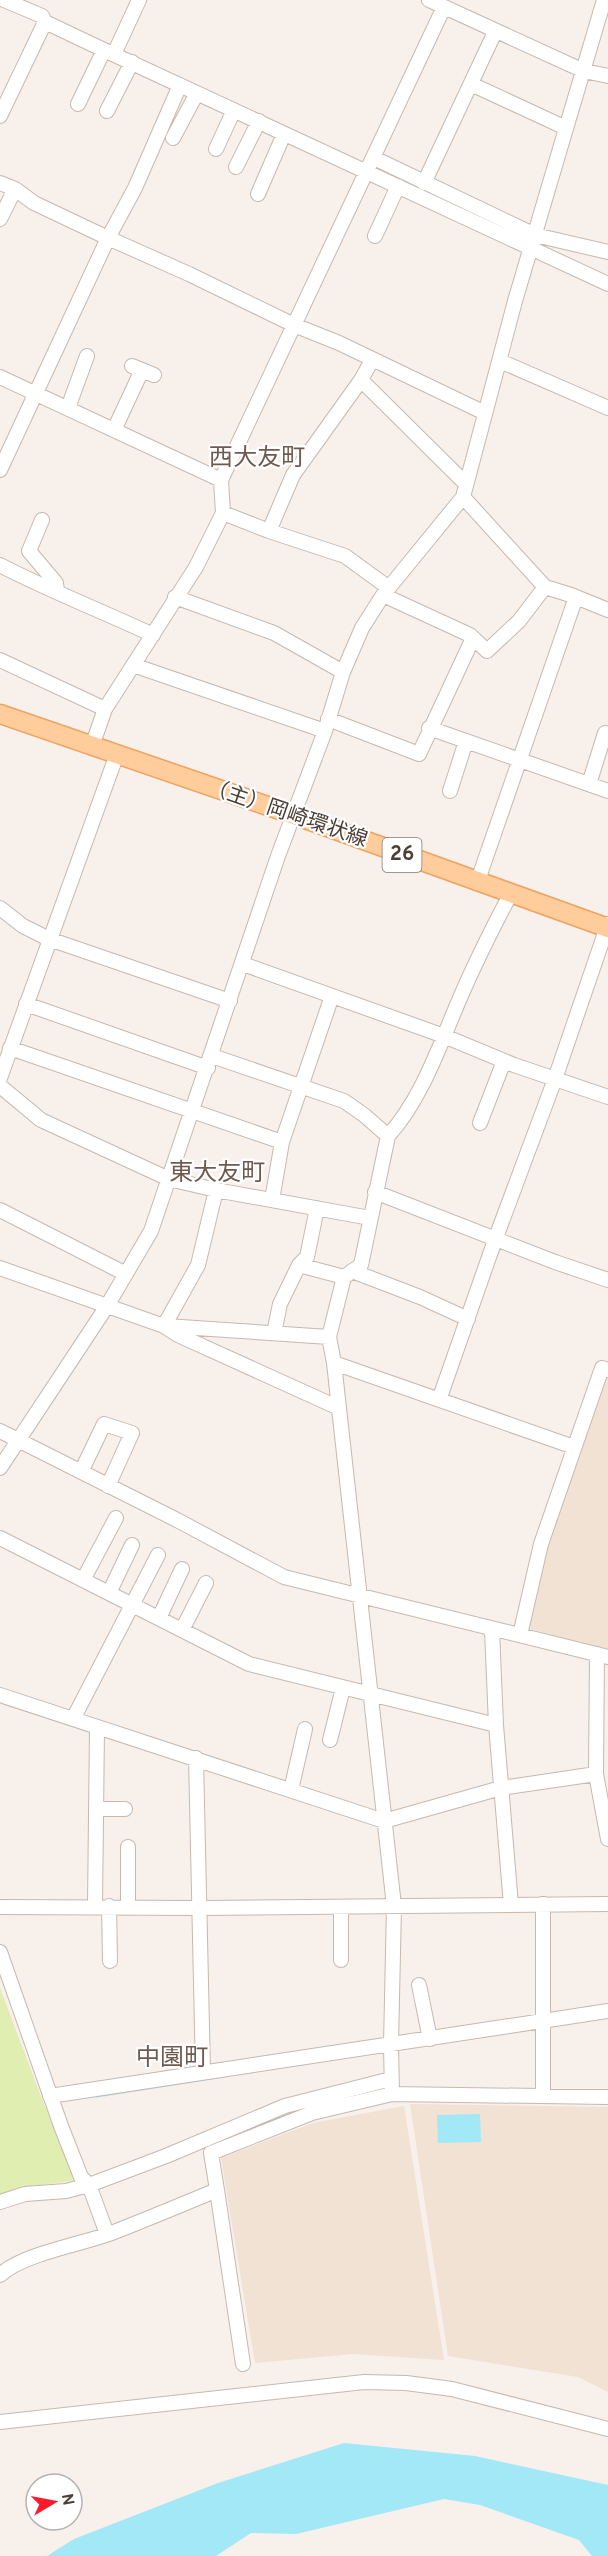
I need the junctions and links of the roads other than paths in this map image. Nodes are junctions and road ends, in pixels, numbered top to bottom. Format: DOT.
graph roads {
  1 [pos="4,0"];
  2 [pos="139,0"];
  3 [pos="429,0"];
  4 [pos="604,0"];
  5 [pos="27,4"];
  6 [pos="444,7"];
  7 [pos="45,22"];
  8 [pos="495,32"];
  9 [pos="109,52"];
  10 [pos="132,62"];
  11 [pos="585,71"];
  12 [pos="608,76"];
  13 [pos="471,84"];
  14 [pos="180,85"];
  15 [pos="197,93"];
  16 [pos="78,104"];
  17 [pos="234,110"];
  18 [pos="107,111"];
  19 [pos="0,116"];
  20 [pos="259,121"];
  21 [pos="566,128"];
  22 [pos="284,134"];
  23 [pos="173,138"];
  24 [pos="216,149"];
  25 [pos="374,158"];
  26 [pos="236,167"];
  27 [pos="367,172"];
  28 [pos="0,183"];
  29 [pos="424,183"];
  30 [pos="398,186"];
  31 [pos="15,189"];
  32 [pos="258,194"];
  33 [pos="0,219"];
  34 [pos="375,236"];
  35 [pos="108,238"];
  36 [pos="534,242"];
  37 [pos="608,252"];
  38 [pos="608,284"];
  39 [pos="294,325"];
  40 [pos="87,356"];
  41 [pos="372,360"];
  42 [pos="500,361"];
  43 [pos="142,370"];
  44 [pos="0,377"];
  45 [pos="361,380"];
  46 [pos="35,393"];
  47 [pos="68,408"];
  48 [pos="608,408"];
  49 [pos="485,413"];
  50 [pos="114,430"];
  51 [pos="0,470"];
  52 [pos="221,480"];
  53 [pos="465,490"];
  54 [pos="223,513"];
  55 [pos="42,520"];
  56 [pos="269,531"];
  57 [pos="0,565"];
  58 [pos="545,587"];
  59 [pos="57,591"];
  60 [pos="386,592"];
  61 [pos="176,597"];
  62 [pos="576,597"];
  63 [pos="608,610"];
  64 [pos="153,635"];
  65 [pos="473,638"];
  66 [pos="0,660"];
  67 [pos="133,665"];
  68 [pos="343,672"];
  69 [pos="105,709"];
  70 [pos="0,714"];
  71 [pos="327,725"];
  72 [pos="429,728"];
  73 [pos="605,733"];
  74 [pos="466,741"];
  75 [pos="92,746"];
  76 [pos="117,754"];
  77 [pos="522,760"];
  78 [pos="589,784"];
  79 [pos="450,791"];
  80 [pos="608,791"];
  81 [pos="294,815"];
  82 [pos="477,883"];
  83 [pos="510,895"];
  84 [pos="0,908"];
  85 [pos="608,927"];
  86 [pos="49,939"];
  87 [pos="243,964"];
  88 [pos="333,996"];
  89 [pos="230,1001"];
  90 [pos="26,1004"];
  91 [pos="444,1036"];
  92 [pos="10,1048"];
  93 [pos="504,1061"];
  94 [pos="210,1062"];
  95 [pos="0,1078"];
  96 [pos="555,1079"];
  97 [pos="0,1086"];
  98 [pos="302,1086"];
  99 [pos="608,1097"];
  100 [pos="194,1110"];
  101 [pos="480,1123"];
  102 [pos="388,1136"];
  103 [pos="282,1142"];
  104 [pos="169,1179"];
  105 [pos="216,1190"];
  106 [pos="375,1192"];
  107 [pos="272,1200"];
  108 [pos="317,1208"];
  109 [pos="0,1210"];
  110 [pos="370,1218"];
  111 [pos="495,1240"];
  112 [pos="299,1265"];
  113 [pos="0,1268"];
  114 [pos="126,1274"];
  115 [pos="348,1274"];
  116 [pos="608,1280"];
  117 [pos="107,1306"];
  118 [pos="468,1319"];
  119 [pos="164,1326"];
  120 [pos="274,1333"];
  121 [pos="329,1337"];
  122 [pos="334,1363"];
  123 [pos="608,1370"];
  124 [pos="439,1400"];
  125 [pos="339,1408"];
  126 [pos="0,1431"];
  127 [pos="19,1440"];
  128 [pos="574,1447"];
  129 [pos="0,1468"];
  130 [pos="81,1472"];
  131 [pos="108,1486"];
  132 [pos="116,1518"];
  133 [pos="0,1538"];
  134 [pos="132,1545"];
  135 [pos="158,1555"];
  136 [pos="182,1569"];
  137 [pos="83,1580"];
  138 [pos="206,1583"];
  139 [pos="109,1593"];
  140 [pos="359,1596"];
  141 [pos="134,1606"];
  142 [pos="159,1618"];
  143 [pos="492,1629"];
  144 [pos="182,1630"];
  145 [pos="520,1635"];
  146 [pos="602,1655"];
  147 [pos="343,1688"];
  148 [pos="0,1695"];
  149 [pos="370,1695"];
  150 [pos="74,1719"];
  151 [pos="496,1725"];
  152 [pos="97,1728"];
  153 [pos="305,1729"];
  154 [pos="330,1740"];
  155 [pos="196,1758"];
  156 [pos="596,1774"];
  157 [pos="501,1788"];
  158 [pos="291,1790"];
  159 [pos="96,1809"];
  160 [pos="125,1809"];
  161 [pos="384,1821"];
  162 [pos="608,1839"];
  163 [pos="128,1847"];
  164 [pos="543,1904"];
  165 [pos="608,1904"];
  166 [pos="511,1905"];
  167 [pos="102,1906"];
  168 [pos="394,1906"];
  169 [pos="0,1907"];
  170 [pos="128,1907"];
  171 [pos="341,1907"];
  172 [pos="197,1908"];
  173 [pos="0,1952"];
  174 [pos="341,1960"];
  175 [pos="110,1961"];
  176 [pos="419,1985"];
  177 [pos="608,2011"];
  178 [pos="543,2021"];
  179 [pos="430,2039"];
  180 [pos="391,2046"];
  181 [pos="203,2072"];
  182 [pos="391,2079"];
  183 [pos="392,2094"];
  184 [pos="50,2096"];
  185 [pos="543,2096"];
  186 [pos="608,2097"];
  187 [pos="89,2185"];
  188 [pos="217,2190"];
  189 [pos="0,2202"];
  190 [pos="107,2234"];
  191 [pos="0,2275"];
  192 [pos="243,2364"];
  193 [pos="0,2422"];
  194 [pos="608,2429"];
  1 -- 5 [label="street"];
  2 -- 9 [label="street"];
  3 -- 6 [label="street"];
  4 -- 11 [label="street"];
  5 -- 7 [label="street"];
  6 -- 8 [label="street"];
  6 -- 25 [label="street"];
  7 -- 9 [label="street"];
  7 -- 19 [label="street"];
  8 -- 11 [label="street"];
  8 -- 13 [label="street"];
  9 -- 10 [label="street"];
  9 -- 16 [label="street"];
  10 -- 14 [label="street"];
  10 -- 18 [label="street"];
  11 -- 12 [label="street"];
  11 -- 21 [label="street"];
  13 -- 21 [label="street"];
  13 -- 29 [label="street"];
  14 -- 15 [label="street"];
  14 -- 35 [label="street"];
  15 -- 17 [label="street"];
  15 -- 23 [label="street"];
  17 -- 20 [label="street"];
  17 -- 24 [label="street"];
  20 -- 22 [label="street"];
  20 -- 26 [label="street"];
  21 -- 36 [label="street"];
  22 -- 27 [label="street"];
  22 -- 32 [label="street"];
  25 -- 27 [label="street"];
  25 -- 29 [label="street"];
  27 -- 30 [label="street"];
  27 -- 39 [label="street"];
  28 -- 31 [label="street"];
  29 -- 36 [label="street"];
  30 -- 34 [label="street"];
  30 -- 36 [label="street"];
  31 -- 33 [label="street"];
  31 -- 35 [label="street"];
  35 -- 39 [label="street"];
  35 -- 46 [label="street"];
  36 -- 37 [label="street"];
  36 -- 38 [label="street"];
  36 -- 42 [label="street"];
  39 -- 41 [label="street"];
  39 -- 52 [label="street"];
  40 -- 47 [label="street"];
  41 -- 45 [label="street"];
  41 -- 49 [label="street"];
  42 -- 48 [label="street"];
  42 -- 49 [label="street"];
  43 -- 50 [label="street"];
  44 -- 46 [label="street"];
  45 -- 53 [label="street"];
  45 -- 56 [label="street"];
  46 -- 47 [label="street"];
  46 -- 51 [label="street"];
  47 -- 50 [label="street"];
  49 -- 53 [label="street"];
  50 -- 52 [label="street"];
  52 -- 54 [label="street"];
  53 -- 58 [label="street"];
  53 -- 60 [label="street"];
  54 -- 56 [label="street"];
  54 -- 61 [label="street"];
  55 -- 59 [label="street"];
  56 -- 60 [label="street"];
  57 -- 59 [label="street"];
  58 -- 62 [label="street"];
  58 -- 65 [label="street"];
  59 -- 64 [label="street"];
  60 -- 65 [label="street"];
  60 -- 68 [label="street"];
  61 -- 64 [label="street"];
  61 -- 68 [label="street"];
  62 -- 63 [label="street"];
  62 -- 77 [label="street"];
  64 -- 67 [label="street"];
  65 -- 72 [label="street"];
  66 -- 69 [label="street"];
  67 -- 69 [label="street"];
  67 -- 71 [label="street"];
  68 -- 71 [label="street"];
  69 -- 75 [label="street"];
  70 -- 75 [label="main road, （主）岡崎環状線 / 26"];
  71 -- 72 [label="street"];
  71 -- 81 [label="street"];
  72 -- 74 [label="street"];
  73 -- 78 [label="street"];
  74 -- 77 [label="street"];
  74 -- 79 [label="street"];
  75 -- 76 [label="main road, （主）岡崎環状線 / 26"];
  76 -- 81 [label="main road, （主）岡崎環状線 / 26"];
  76 -- 86 [label="street"];
  77 -- 78 [label="street"];
  77 -- 82 [label="street"];
  78 -- 80 [label="street"];
  81 -- 82 [label="main road, （主）岡崎環状線 / 26"];
  81 -- 87 [label="street"];
  82 -- 83 [label="main road, （主）岡崎環状線 / 26"];
  83 -- 85 [label="main road, （主）岡崎環状線 / 26"];
  83 -- 91 [label="street"];
  84 -- 86 [label="street"];
  85 -- 96 [label="street"];
  86 -- 89 [label="street"];
  86 -- 90 [label="street"];
  87 -- 88 [label="street"];
  87 -- 89 [label="street"];
  88 -- 91 [label="street"];
  88 -- 98 [label="street"];
  89 -- 94 [label="street"];
  90 -- 92 [label="street"];
  90 -- 94 [label="street"];
  91 -- 93 [label="street"];
  91 -- 102 [label="street"];
  92 -- 95 [label="street"];
  92 -- 100 [label="street"];
  93 -- 96 [label="street"];
  93 -- 101 [label="street"];
  94 -- 98 [label="street"];
  94 -- 100 [label="street"];
  96 -- 99 [label="street"];
  96 -- 111 [label="street"];
  97 -- 104 [label="street"];
  98 -- 102 [label="street"];
  98 -- 103 [label="street"];
  100 -- 103 [label="street"];
  100 -- 104 [label="street"];
  102 -- 106 [label="street"];
  103 -- 107 [label="street"];
  104 -- 105 [label="street"];
  104 -- 114 [label="street"];
  105 -- 107 [label="street"];
  105 -- 119 [label="street"];
  106 -- 110 [label="street"];
  106 -- 111 [label="street"];
  107 -- 108 [label="street"];
  108 -- 110 [label="street"];
  108 -- 112 [label="street"];
  109 -- 114 [label="street"];
  110 -- 115 [label="street"];
  111 -- 116 [label="street"];
  111 -- 118 [label="street"];
  112 -- 115 [label="street"];
  112 -- 120 [label="street"];
  113 -- 117 [label="street"];
  114 -- 117 [label="street"];
  115 -- 118 [label="street"];
  115 -- 121 [label="street"];
  117 -- 119 [label="street"];
  117 -- 127 [label="street"];
  118 -- 124 [label="street"];
  119 -- 120 [label="street"];
  119 -- 125 [label="street"];
  120 -- 121 [label="street"];
  121 -- 122 [label="street"];
  122 -- 124 [label="street"];
  122 -- 125 [label="street"];
  123 -- 128 [label="street"];
  124 -- 128 [label="street"];
  125 -- 140 [label="street"];
  126 -- 127 [label="street"];
  127 -- 129 [label="street"];
  127 -- 130 [label="street"];
  128 -- 145 [label="street"];
  130 -- 131 [label="street"];
  130 -- 131 [label="street"];
  131 -- 140 [label="street"];
  132 -- 137 [label="street"];
  133 -- 137 [label="street"];
  134 -- 139 [label="street"];
  135 -- 141 [label="street"];
  136 -- 142 [label="street"];
  137 -- 139 [label="street"];
  138 -- 144 [label="street"];
  139 -- 141 [label="street"];
  140 -- 143 [label="street"];
  140 -- 149 [label="street"];
  141 -- 142 [label="street"];
  141 -- 150 [label="street"];
  142 -- 144 [label="street"];
  143 -- 145 [label="street"];
  143 -- 151 [label="street"];
  144 -- 147 [label="street"];
  145 -- 146 [label="street"];
  146 -- 156 [label="street"];
  147 -- 149 [label="street"];
  147 -- 154 [label="street"];
  148 -- 150 [label="street"];
  149 -- 151 [label="street"];
  149 -- 161 [label="street"];
  150 -- 152 [label="street"];
  151 -- 157 [label="street"];
  152 -- 155 [label="street"];
  152 -- 159 [label="street"];
  153 -- 158 [label="street"];
  155 -- 158 [label="street"];
  155 -- 172 [label="street"];
  156 -- 157 [label="street"];
  156 -- 162 [label="street"];
  157 -- 161 [label="street"];
  157 -- 166 [label="street"];
  158 -- 161 [label="street"];
  159 -- 160 [label="street"];
  159 -- 167 [label="street"];
  161 -- 168 [label="street"];
  163 -- 170 [label="street"];
  164 -- 165 [label="street"];
  164 -- 166 [label="street"];
  164 -- 178 [label="street"];
  166 -- 168 [label="street"];
  167 -- 169 [label="street"];
  167 -- 170 [label="street"];
  167 -- 175 [label="street"];
  168 -- 171 [label="street"];
  168 -- 180 [label="street"];
  170 -- 172 [label="street"];
  171 -- 172 [label="street"];
  171 -- 174 [label="street"];
  172 -- 181 [label="street"];
  173 -- 184 [label="street"];
  176 -- 179 [label="street"];
  177 -- 178 [label="street"];
  178 -- 179 [label="street"];
  178 -- 185 [label="street"];
  179 -- 180 [label="street"];
  180 -- 181 [label="street"];
  180 -- 182 [label="street"];
  181 -- 184 [label="street"];
  182 -- 183 [label="street"];
  182 -- 187 [label="street"];
  183 -- 185 [label="street"];
  183 -- 188 [label="street"];
  184 -- 187 [label="street"];
  185 -- 186 [label="street"];
  187 -- 189 [label="street"];
  187 -- 190 [label="street"];
  188 -- 190 [label="street"];
  188 -- 192 [label="street"];
  190 -- 191 [label="street"];
  193 -- 194 [label="street"];
}
